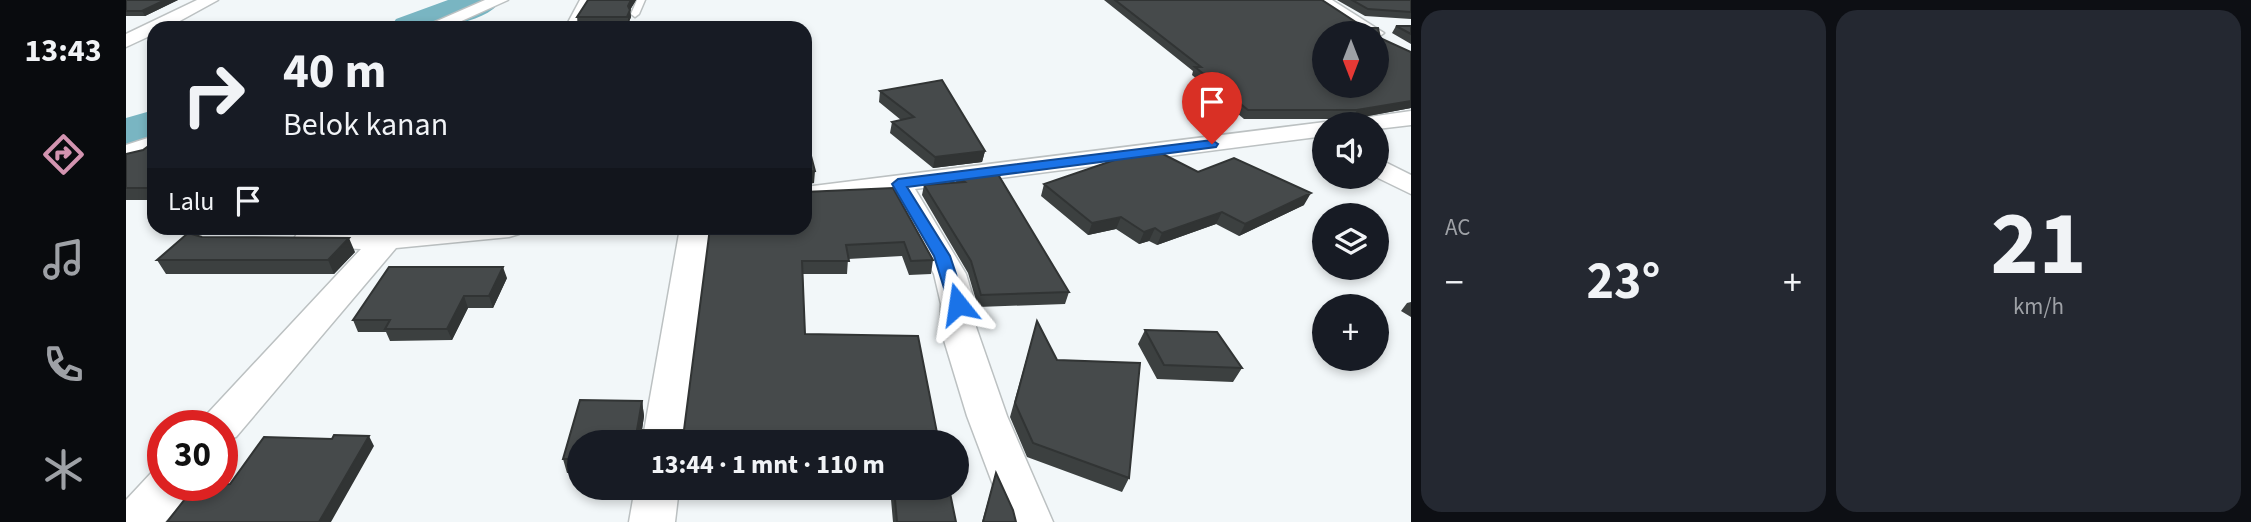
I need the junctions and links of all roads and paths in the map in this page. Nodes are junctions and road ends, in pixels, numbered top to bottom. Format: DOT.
graph roads {
  1 [pos="210,0"];
  2 [pos="500,0"];
  3 [pos="584,0"];
  4 [pos="641,0"];
  5 [pos="1320,0"];
  6 [pos="635,14"];
  7 [pos="168,21"];
  8 [pos="448,21"];
  9 [pos="573,21"];
  10 [pos="1359,21"];
  11 [pos="126,22"];
  12 [pos="147,22"];
  13 [pos="147,31"];
  14 [pos="126,41"];
  15 [pos="1411,118"];
  16 [pos="1389,121"];
  17 [pos="1312,132"];
  18 [pos="1389,173"];
  19 [pos="898,184"];
  20 [pos="1411,186"];
  21 [pos="812,194"];
  22 [pos="369,235"];
  23 [pos="391,235"];
  24 [pos="694,235"];
  25 [pos="278,239"];
  26 [pos="235,410"];
  27 [pos="665,430"];
  28 [pos="655,500"];
  29 [pos="155,501"];
  30 [pos="136,522"];
  31 [pos="652,522"];
  32 [pos="1030,522"];
  1 -- 7 [label="street"];
  2 -- 8 [label="street"];
  3 -- 9 [label="lane"];
  4 -- 6 [label="lane"];
  5 -- 10 [label="street"];
  11 -- 12 [label="street"];
  13 -- 14 [label="street"];
  15 -- 16 [label="street"];
  17 -- 19 [label="street"];
  18 -- 20 [label="street"];
  19 -- 21 [label="street"];
  19 -- 32 [label="street"];
  22 -- 25 [label="street"];
  23 -- 26 [label="street"];
  24 -- 27 [label="street"];
  28 -- 31 [label="street"];
  29 -- 30 [label="street"];
}
